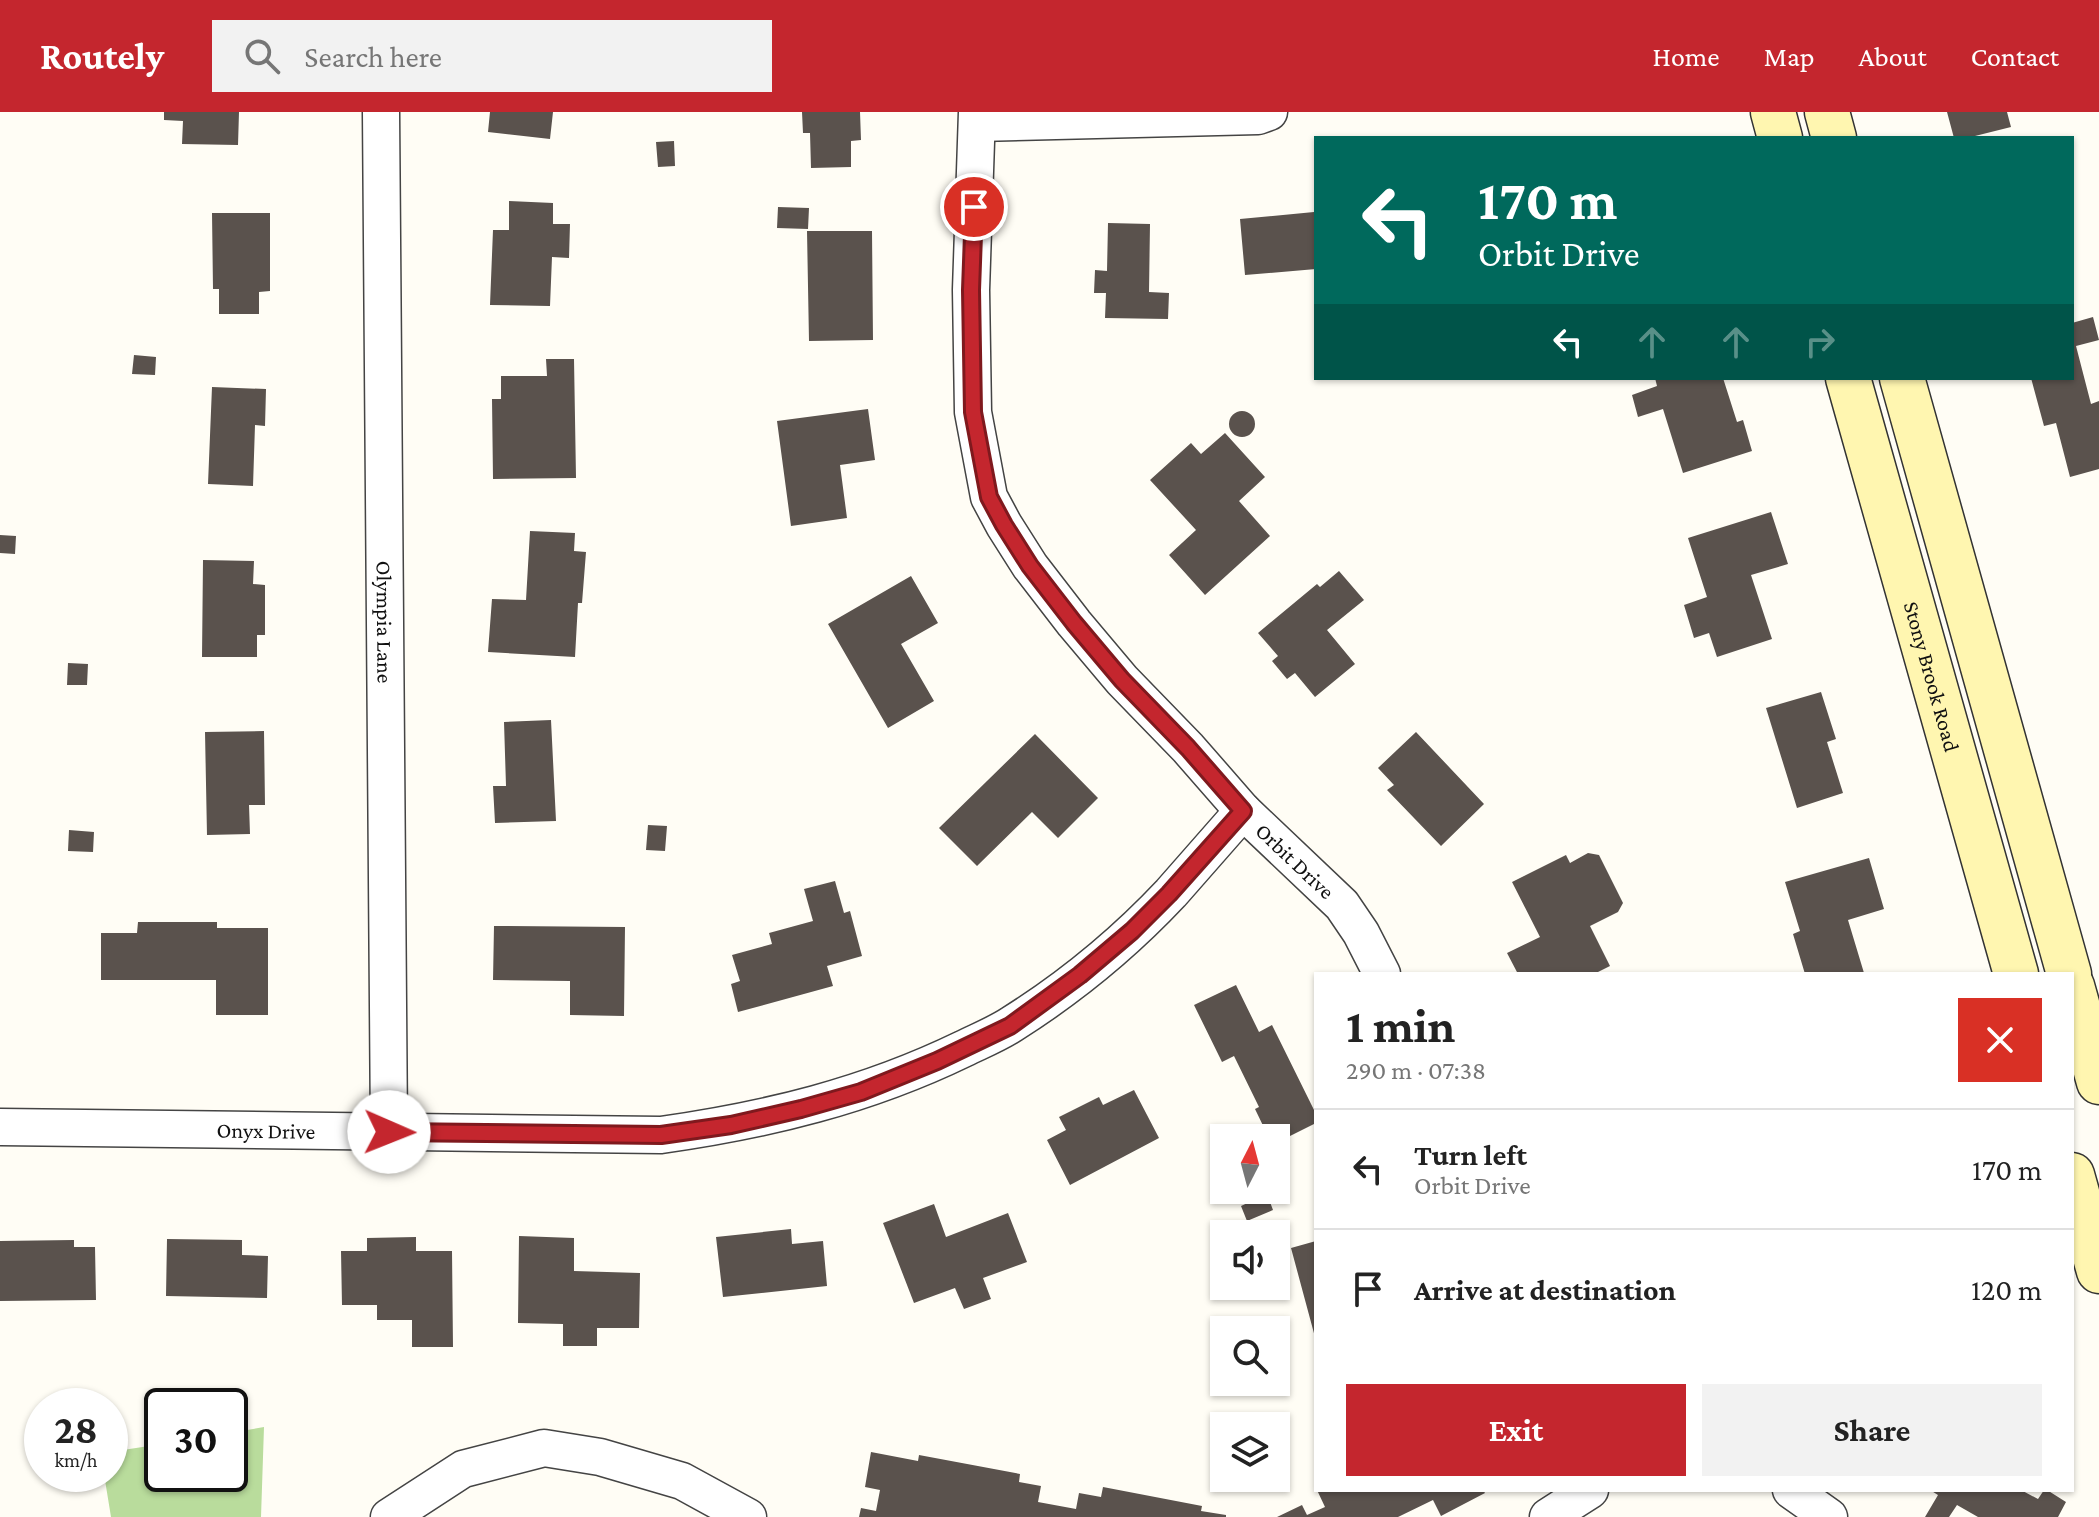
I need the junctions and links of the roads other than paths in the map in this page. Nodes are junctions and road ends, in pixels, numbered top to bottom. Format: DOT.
graph roads {
  1 [pos="381,112"];
  2 [pos="1269,112"];
  3 [pos="1773,112"];
  4 [pos="1827,112"];
  5 [pos="978,118"];
  6 [pos="1779,136"];
  7 [pos="1833,136"];
  8 [pos="1849,380"];
  9 [pos="1903,380"];
  10 [pos="2000,730"];
  11 [pos="1951,745"];
  12 [pos="1243,811"];
  13 [pos="1381,972"];
  14 [pos="2015,972"];
  15 [pos="2068,972"];
  16 [pos="2074,993"];
  17 [pos="2099,1082"];
  18 [pos="0,1127"];
  19 [pos="389,1132"];
  20 [pos="2074,1182"];
  21 [pos="2099,1271"];
  22 [pos="1587,1492"];
  23 [pos="1794,1492"];
  24 [pos="389,1517"];
  25 [pos="748,1517"];
  26 [pos="1548,1517"];
  27 [pos="1829,1517"];
  1 -- 19 [label="street, Olympia Lane"];
  2 -- 5 [label="street"];
  3 -- 6 [label="main road"];
  4 -- 7 [label="main road"];
  5 -- 12 [label="street, Orbit Drive"];
  8 -- 11 [label="main road, Stony Brook Road"];
  9 -- 10 [label="main road"];
  10 -- 11 [label="main road"];
  10 -- 15 [label="main road"];
  11 -- 14 [label="main road, Stony Brook Road"];
  12 -- 13 [label="street, Orbit Drive"];
  12 -- 19 [label="street, Onyx Drive"];
  16 -- 17 [label="main road"];
  18 -- 19 [label="street, Onyx Drive"];
  20 -- 21 [label="main road"];
  22 -- 26 [label="street"];
  23 -- 27 [label="street"];
  24 -- 25 [label="street"];
}
